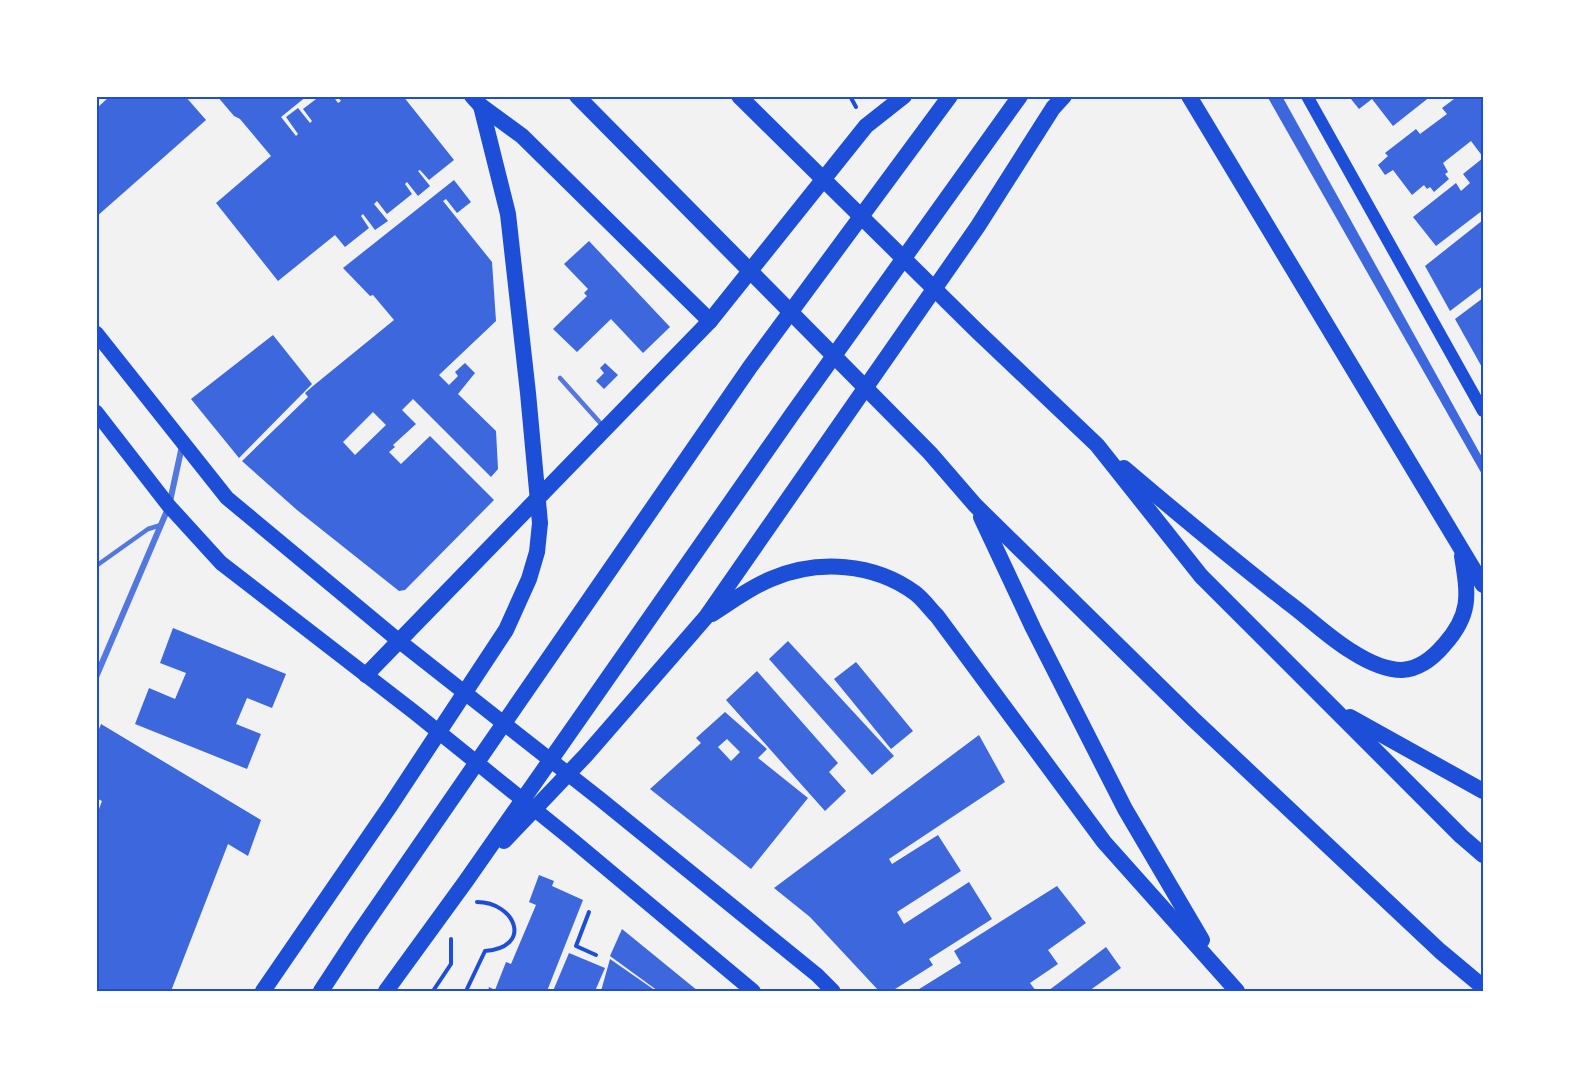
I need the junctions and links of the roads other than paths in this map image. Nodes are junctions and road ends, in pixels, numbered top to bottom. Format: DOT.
graph roads {
  1 [pos="577,96"];
  2 [pos="739,96"];
  3 [pos="904,96"];
  4 [pos="950,96"];
  5 [pos="1020,96"];
  6 [pos="1064,96"];
  7 [pos="1189,96"];
  8 [pos="1306,96"];
  9 [pos="476,101"];
  10 [pos="713,318"];
  11 [pos="96,333"];
  12 [pos="560,378"];
  13 [pos="1483,411"];
  14 [pos="96,412"];
  15 [pos="605,428"];
  16 [pos="182,443"];
  17 [pos="1097,445"];
  18 [pos="975,505"];
  19 [pos="169,506"];
  20 [pos="161,525"];
  21 [pos="1460,549"];
  22 [pos="96,566"];
  23 [pos="1483,585"];
  24 [pos="706,617"];
  25 [pos="399,641"];
  26 [pos="366,675"];
  27 [pos="96,677"];
  28 [pos="1331,707"];
  29 [pos="1483,791"];
  30 [pos="1483,855"];
  31 [pos="466,881"];
  32 [pos="1220,970"];
  33 [pos="1483,987"];
  34 [pos="263,991"];
  35 [pos="321,991"];
  36 [pos="386,991"];
  37 [pos="753,991"];
  38 [pos="833,991"];
  39 [pos="1237,991"];
  1 -- 18 [label="highway"];
  2 -- 17 [label="highway"];
  3 -- 10 [label="highway"];
  4 -- 35 [label="highway"];
  5 -- 31 [label="highway"];
  6 -- 24 [label="highway"];
  7 -- 21 [label="highway"];
  8 -- 13 [label="main road"];
  9 -- 10 [label="highway"];
  9 -- 34 [label="highway"];
  10 -- 15 [label="highway"];
  11 -- 16 [label="main road"];
  12 -- 15 [label="lane"];
  14 -- 19 [label="main road"];
  15 -- 25 [label="highway"];
  16 -- 19 [label="street"];
  16 -- 25 [label="main road"];
  17 -- 21 [label="highway"];
  17 -- 28 [label="highway"];
  18 -- 32 [label="highway"];
  18 -- 33 [label="highway"];
  19 -- 20 [label="street"];
  19 -- 26 [label="main road"];
  20 -- 22 [label="lane"];
  20 -- 27 [label="street"];
  21 -- 23 [label="highway"];
  24 -- 31 [label="highway"];
  24 -- 32 [label="highway"];
  25 -- 26 [label="highway"];
  25 -- 38 [label="main road"];
  26 -- 37 [label="main road"];
  28 -- 29 [label="highway"];
  28 -- 30 [label="highway"];
  31 -- 36 [label="highway"];
  32 -- 39 [label="highway"];
}
